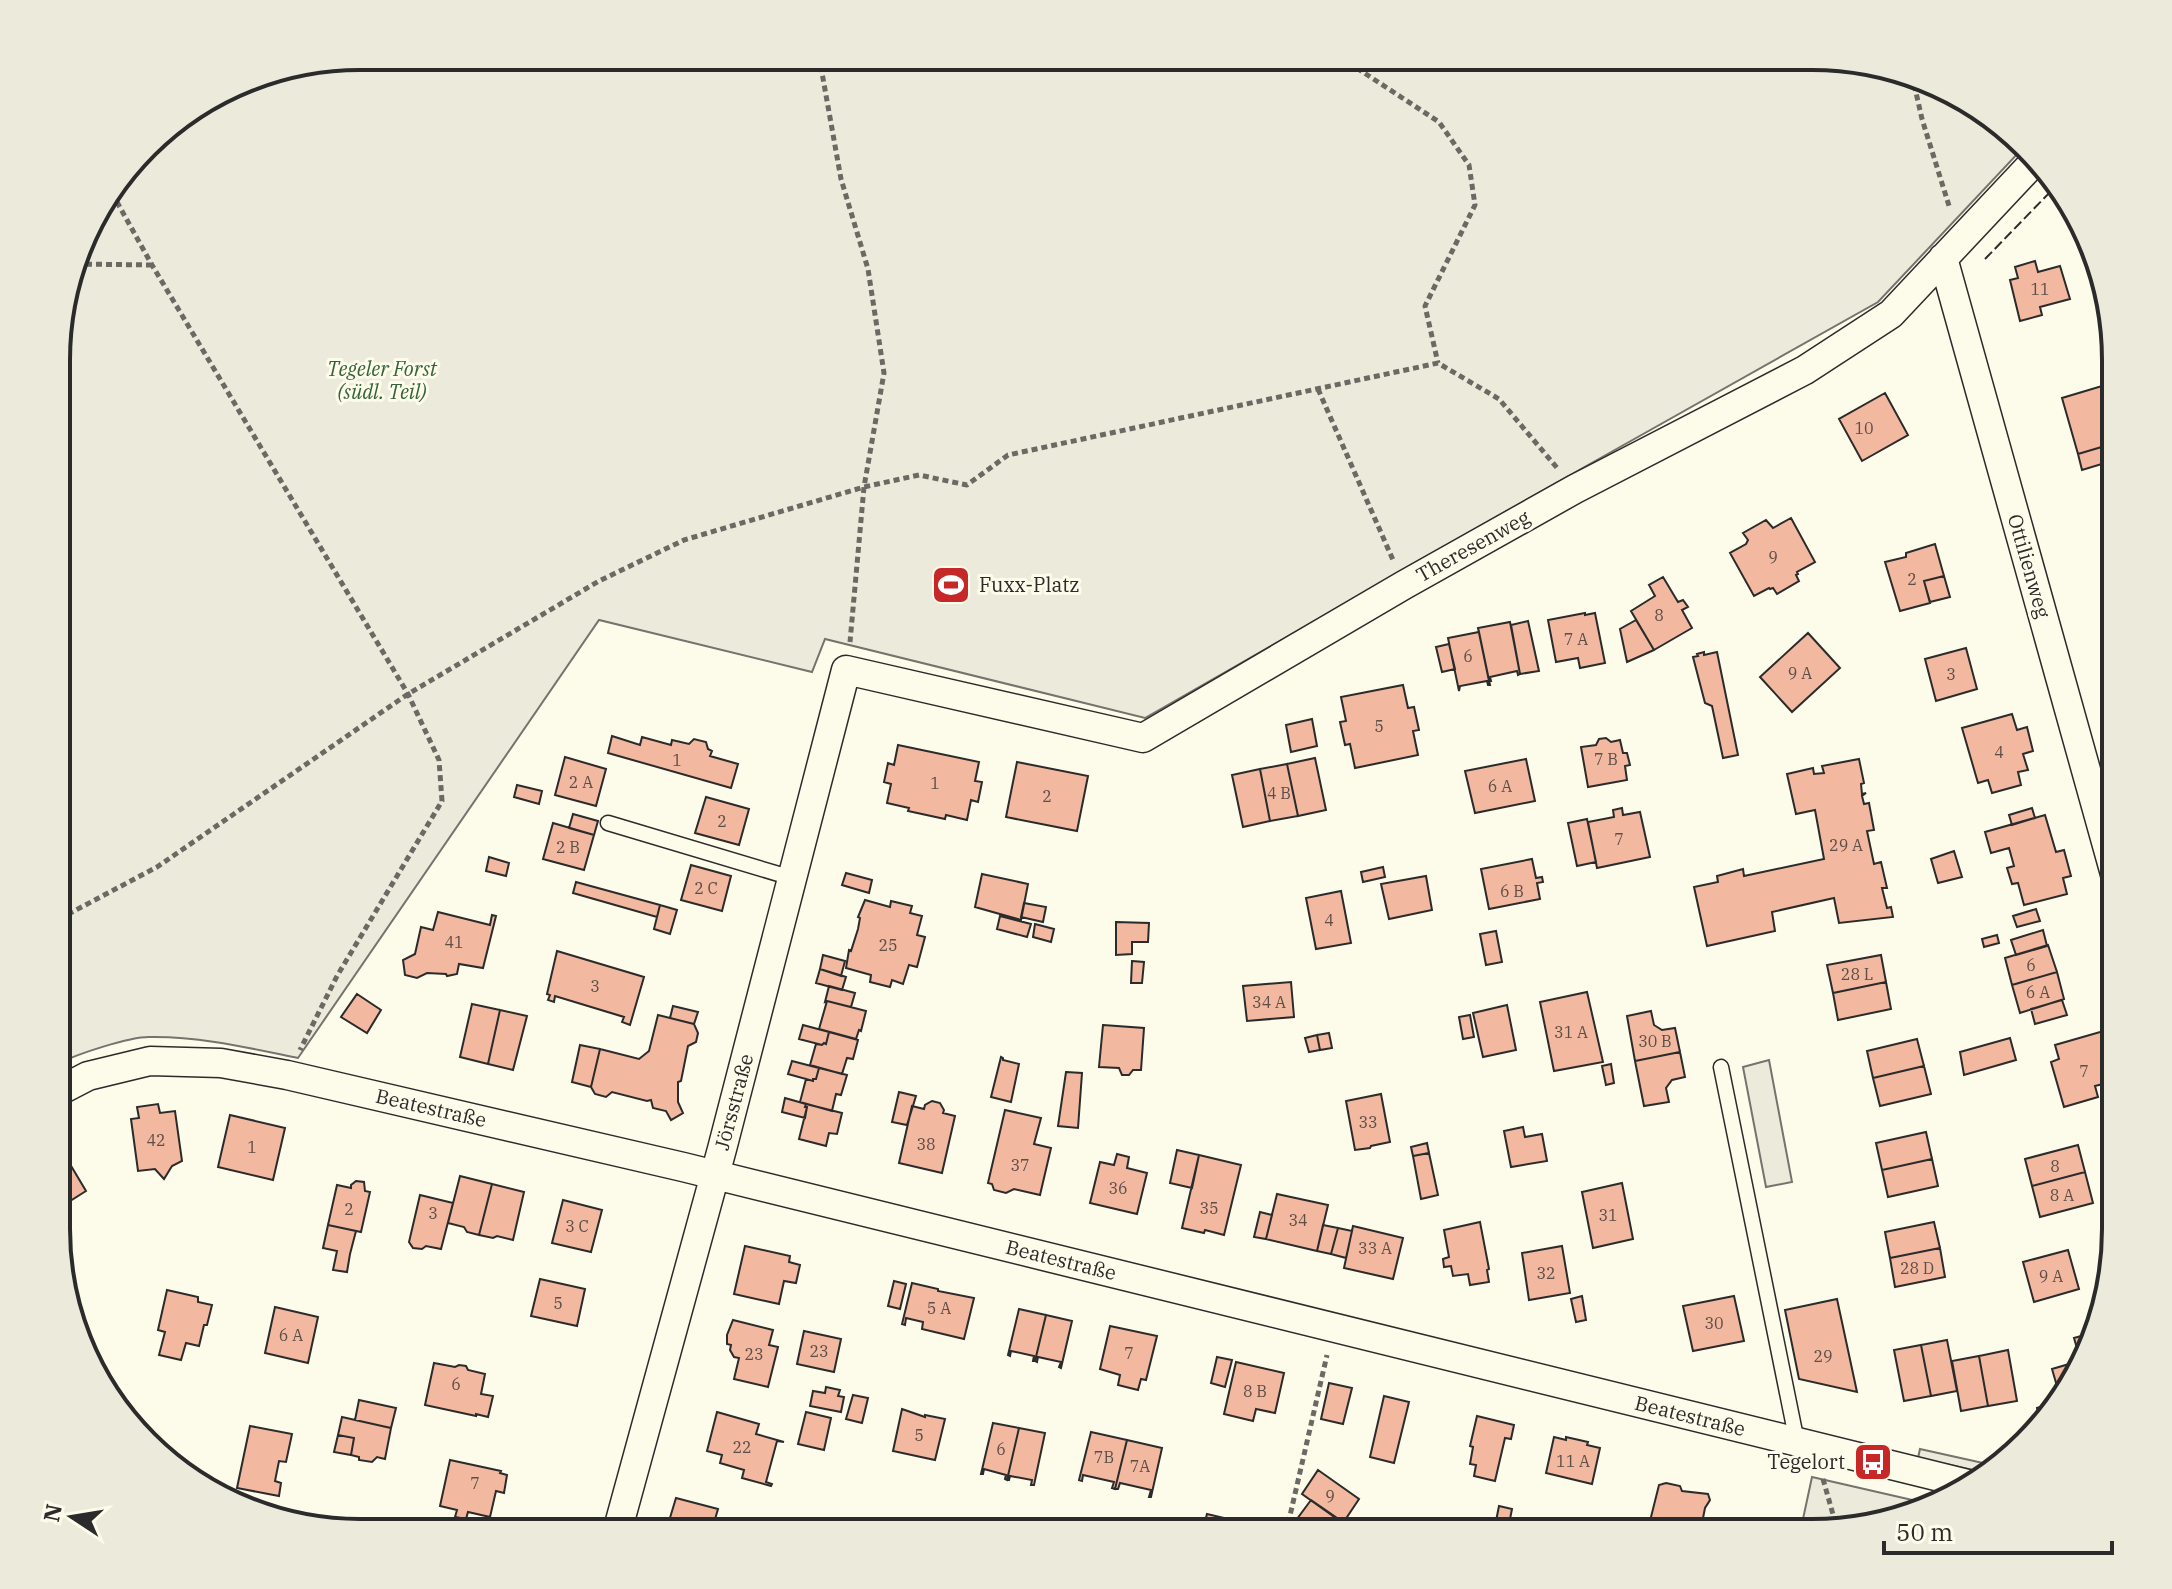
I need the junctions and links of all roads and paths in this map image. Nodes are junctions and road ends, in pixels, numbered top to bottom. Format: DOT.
graph roads {
  1 [pos="822,70"];
  2 [pos="1362,70"];
  3 [pos="1915,89"];
  4 [pos="2029,168"];
  5 [pos="117,202"];
  6 [pos="1950,211"];
  7 [pos="1943,258"];
  8 [pos="86,264"];
  9 [pos="152,265"];
  10 [pos="1438,363"];
  11 [pos="1318,389"];
  12 [pos="864,487"];
  13 [pos="1575,489"];
  14 [pos="1404,585"];
  15 [pos="846,670"];
  16 [pos="408,694"];
  17 [pos="608,823"];
  18 [pos="2102,827"];
  19 [pos="792,878"];
  20 [pos="70,913"];
  21 [pos="1721,1067"];
  22 [pos="287,1075"];
  23 [pos="70,1085"];
  24 [pos="715,1175"];
  25 [pos="1333,1327"];
  26 [pos="1805,1445"];
  27 [pos="1955,1481"];
  28 [pos="1834,1518"];
  29 [pos="621,1519"];
  30 [pos="1289,1519"];
  1 -- 12 [label="path"];
  2 -- 10 [label="path"];
  3 -- 6 [label="path"];
  4 -- 7 [label="street, Theresenweg"];
  5 -- 9 [label="path"];
  7 -- 13 [label="street, Theresenweg"];
  7 -- 18 [label="street, Ottilienweg"];
  8 -- 9 [label="path"];
  9 -- 16 [label="path"];
  10 -- 11 [label="path"];
  10 -- 13 [label="path"];
  11 -- 12 [label="path"];
  11 -- 14 [label="path"];
  12 -- 15 [label="path"];
  12 -- 16 [label="path"];
  13 -- 14 [label="street, Theresenweg"];
  14 -- 15 [label="street, Theresenweg"];
  15 -- 19 [label="street, Jörsstraße"];
  16 -- 20 [label="path"];
  16 -- 22 [label="path"];
  17 -- 19 [label="lane"];
  19 -- 24 [label="street, Jörsstraße"];
  21 -- 26 [label="lane"];
  22 -- 23 [label="street, Beatestraße"];
  22 -- 24 [label="street, Beatestraße"];
  24 -- 25 [label="street, Beatestraße"];
  24 -- 29 [label="street, Jörsstraße"];
  25 -- 26 [label="street, Beatestraße"];
  25 -- 30 [label="path"];
  26 -- 27 [label="street, Beatestraße"];
  26 -- 28 [label="path"];
}
